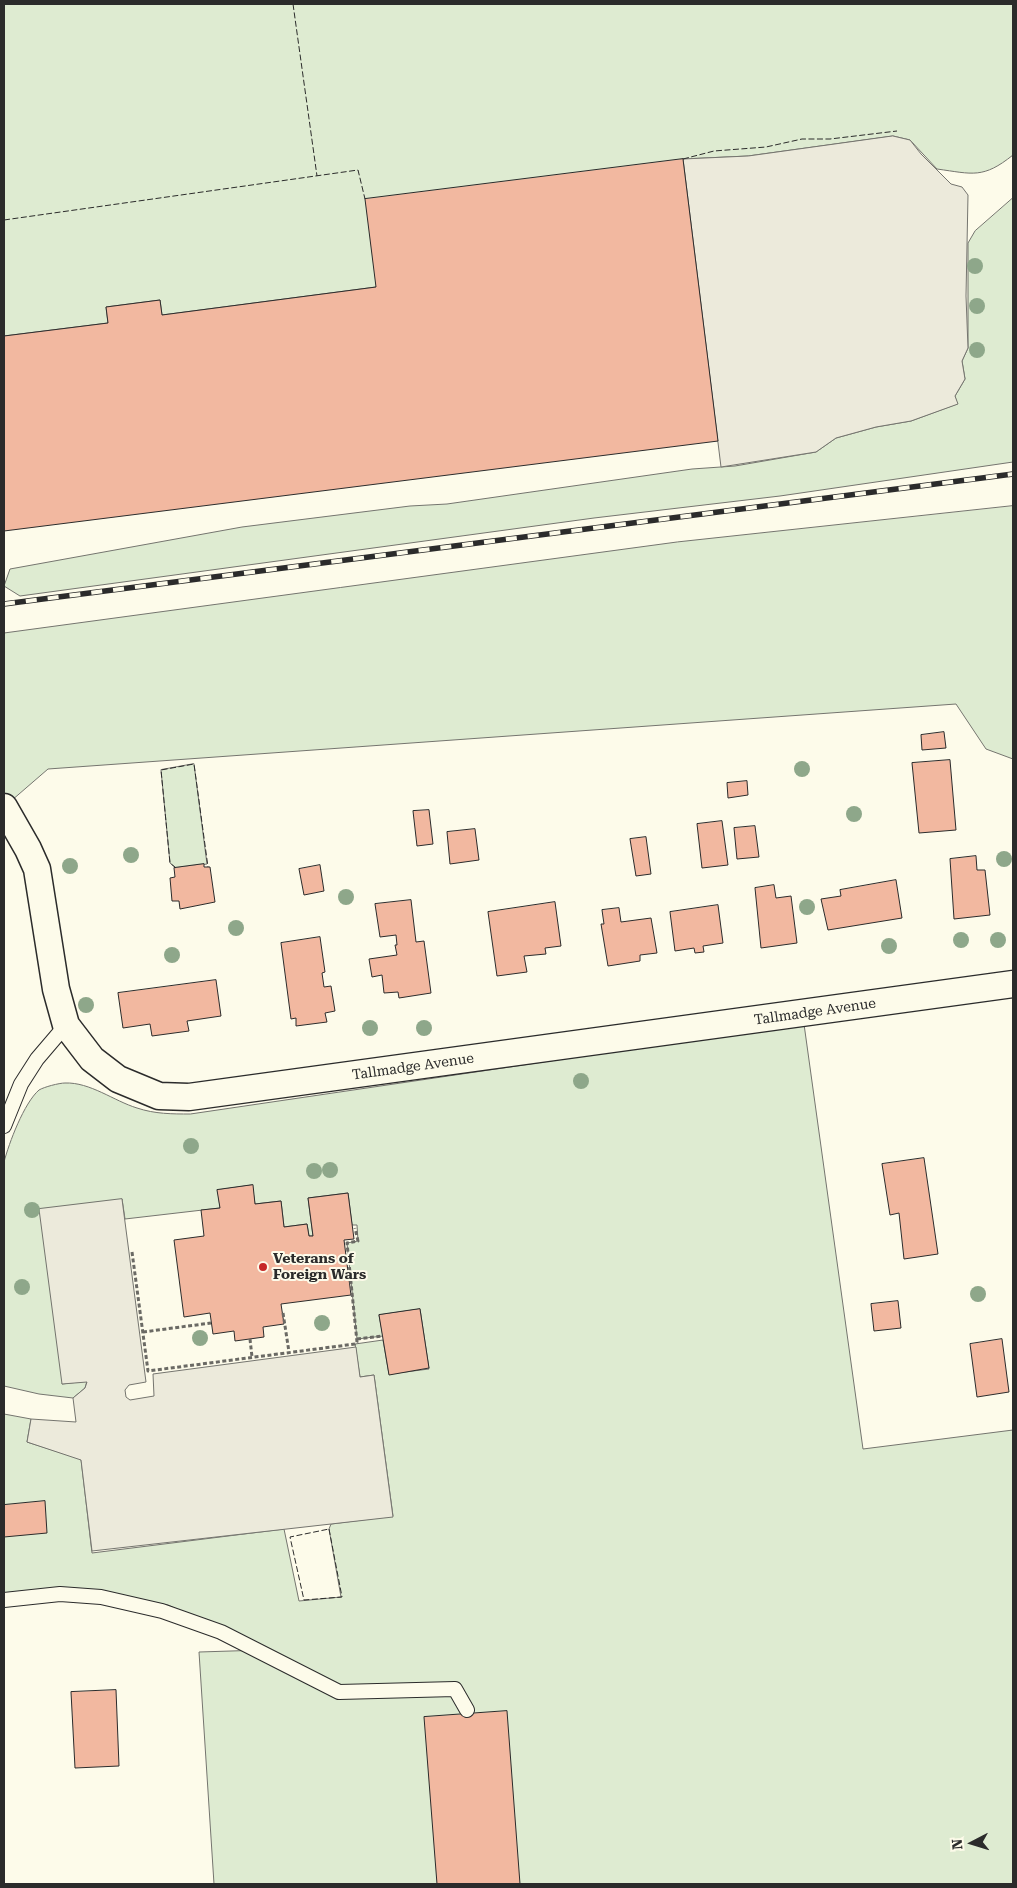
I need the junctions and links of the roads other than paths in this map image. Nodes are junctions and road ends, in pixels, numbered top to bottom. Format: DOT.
graph roads {
  1 [pos="4,807"];
  2 [pos="1013,984"];
  3 [pos="66,1025"];
  4 [pos="4,1126"];
  5 [pos="4,1600"];
  6 [pos="467,1710"];
  1 -- 3 [label="street, Tallmadge Avenue"];
  2 -- 3 [label="street, Tallmadge Avenue"];
  3 -- 4 [label="lane"];
  5 -- 6 [label="lane"];
}
